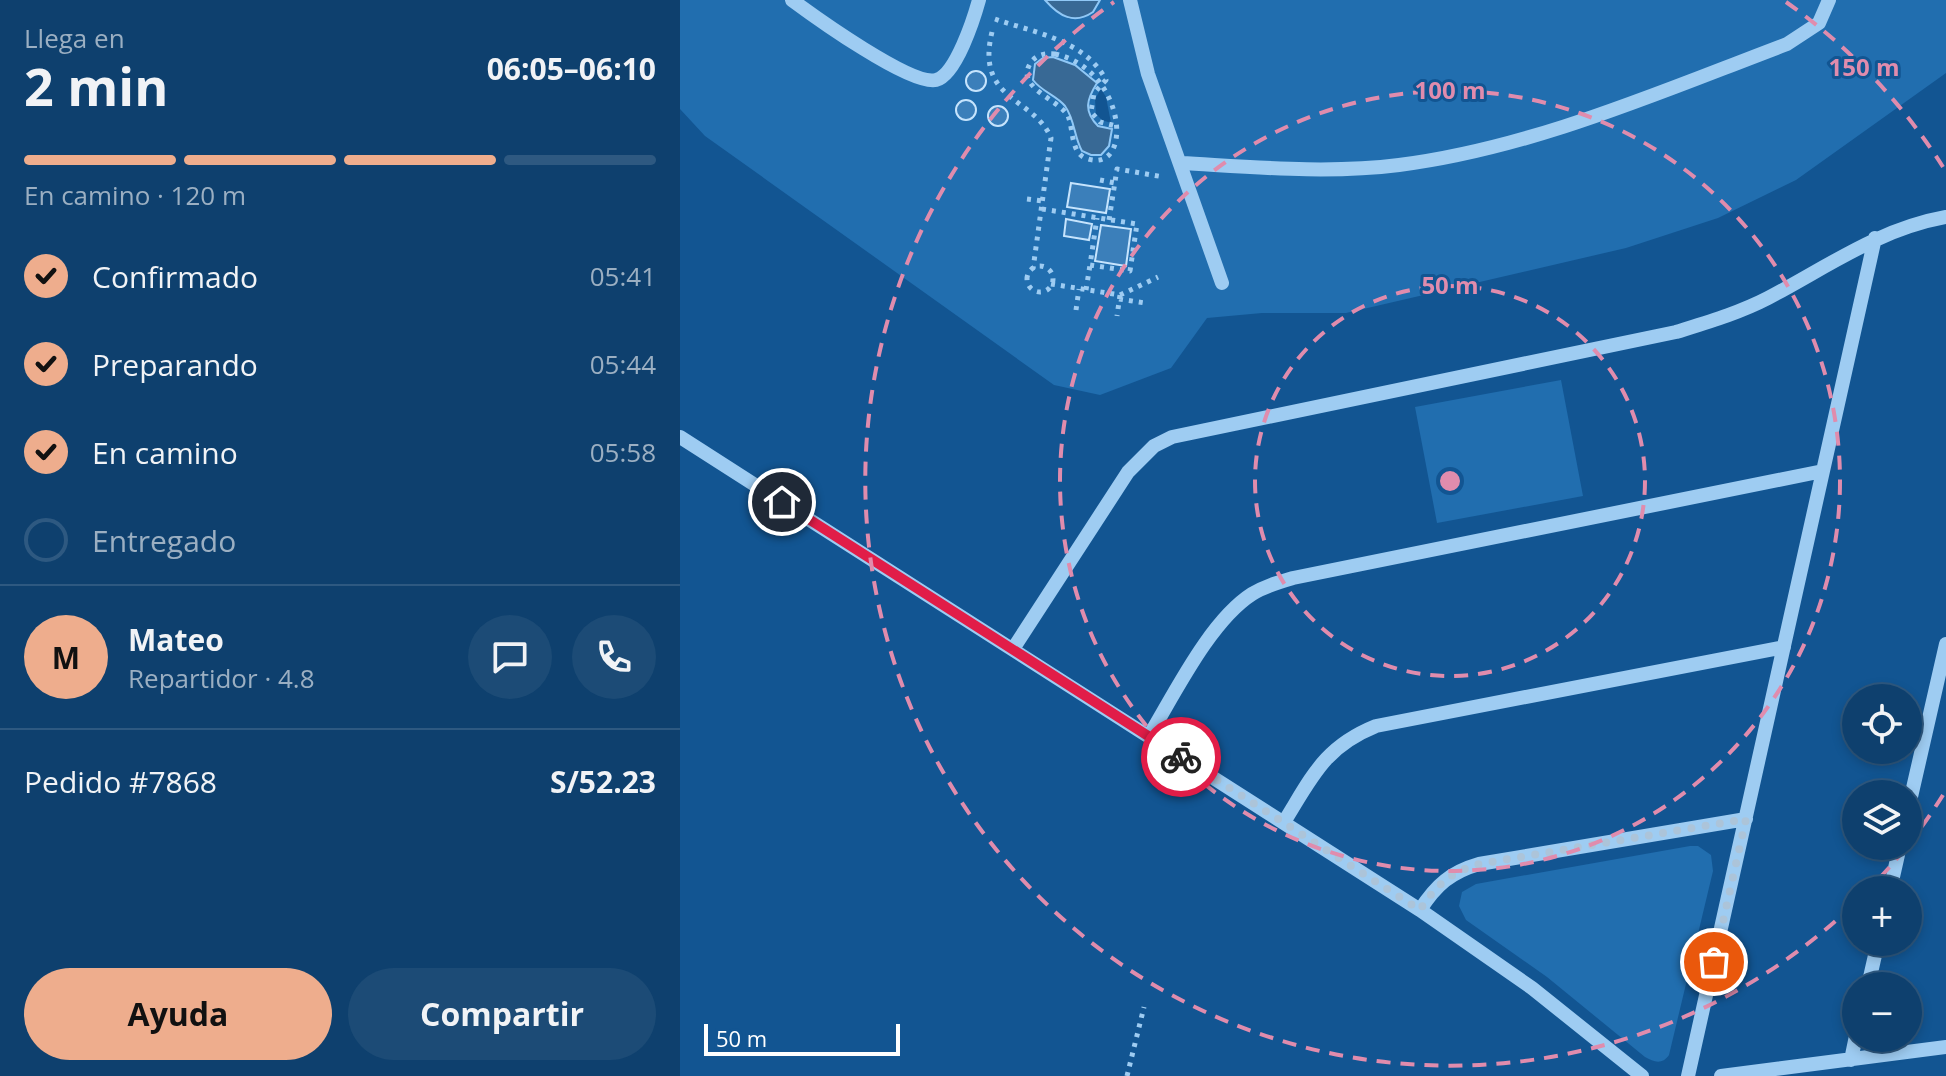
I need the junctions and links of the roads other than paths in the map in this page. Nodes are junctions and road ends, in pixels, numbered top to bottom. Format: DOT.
graph roads {
  1 [pos="792,0"];
  2 [pos="979,0"];
  3 [pos="1130,0"];
  4 [pos="1829,0"];
  5 [pos="1181,163"];
  6 [pos="1946,217"];
  7 [pos="1875,238"];
  8 [pos="1222,283"];
  9 [pos="680,437"];
  10 [pos="1823,471"];
  11 [pos="1946,644"];
  12 [pos="1784,647"];
  13 [pos="1013,649"];
  14 [pos="1149,736"];
  15 [pos="1915,780"];
  16 [pos="1746,819"];
  17 [pos="1284,822"];
  18 [pos="1420,910"];
  19 [pos="1946,1047"];
  20 [pos="1853,1052"];
  21 [pos="1851,1060"];
  22 [pos="1642,1076"];
  23 [pos="1688,1076"];
  24 [pos="1721,1076"];
  1 -- 2 [label="street"];
  3 -- 5 [label="street"];
  4 -- 5 [label="street"];
  5 -- 8 [label="street"];
  6 -- 7 [label="street"];
  7 -- 10 [label="street"];
  7 -- 13 [label="street"];
  9 -- 13 [label="street"];
  10 -- 12 [label="street"];
  10 -- 14 [label="street"];
  11 -- 15 [label="street"];
  12 -- 16 [label="street"];
  12 -- 17 [label="street"];
  13 -- 14 [label="street"];
  14 -- 17 [label="street"];
  16 -- 18 [label="street"];
  16 -- 23 [label="street"];
  17 -- 18 [label="street"];
  18 -- 22 [label="street"];
  19 -- 21 [label="street"];
  20 -- 21 [label="street"];
  21 -- 24 [label="street"];
}
